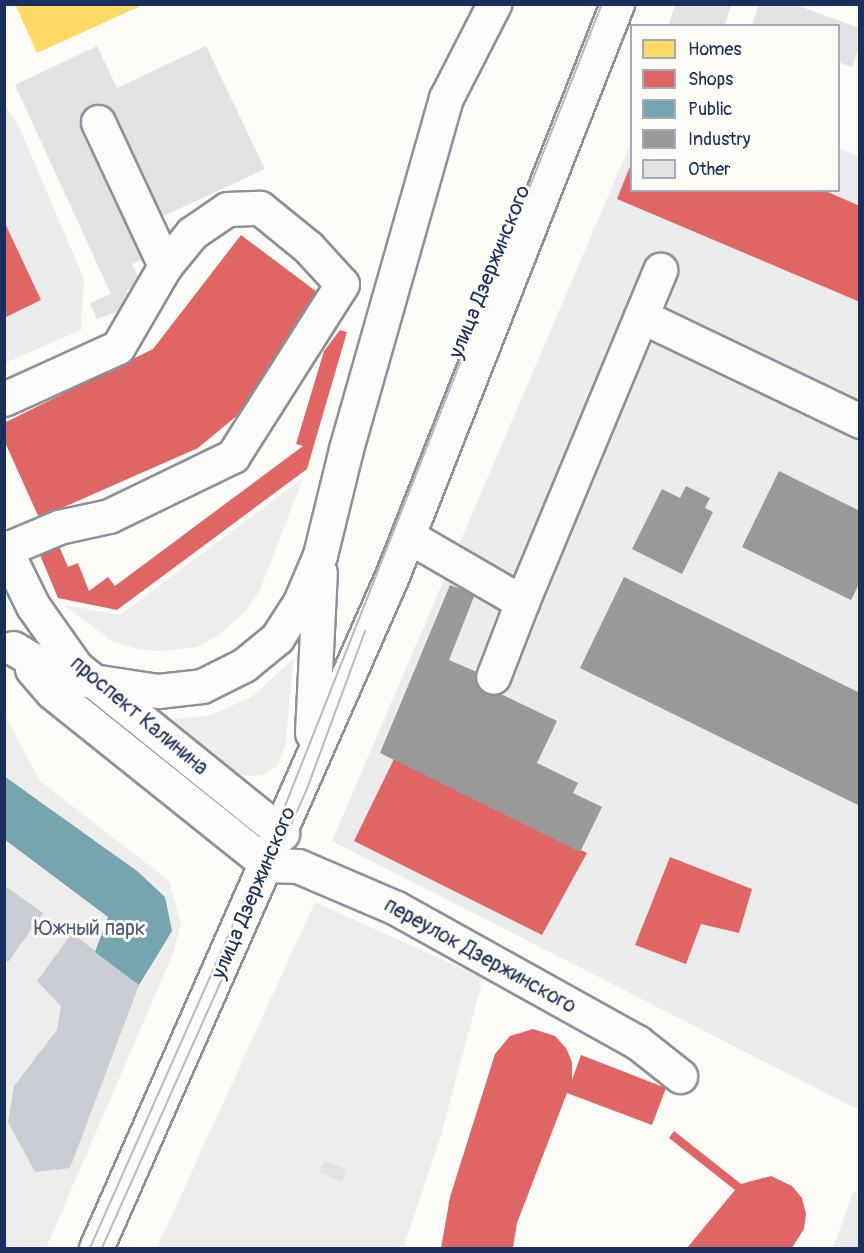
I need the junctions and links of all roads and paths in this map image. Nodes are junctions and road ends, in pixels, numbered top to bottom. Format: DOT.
graph roads {
  1 [pos="494,4"];
  2 [pos="596,4"];
  3 [pos="617,4"];
  4 [pos="98,122"];
  5 [pos="165,266"];
  6 [pos="660,270"];
  7 [pos="641,316"];
  8 [pos="4,399"];
  9 [pos="860,421"];
  10 [pos="408,536"];
  11 [pos="5,549"];
  12 [pos="320,555"];
  13 [pos="522,602"];
  14 [pos="9,641"];
  15 [pos="493,676"];
  16 [pos="93,683"];
  17 [pos="308,762"];
  18 [pos="282,832"];
  19 [pos="268,865"];
  20 [pos="680,1076"];
  21 [pos="96,1248"];
  1 -- 12 [label="main road"];
  2 -- 10 [label="main road, улица Дзержинского"];
  3 -- 10 [label="main road, улица Дзержинского"];
  4 -- 5 [label="main road"];
  5 -- 8 [label="main road"];
  5 -- 11 [label="main road"];
  6 -- 7 [label="main road"];
  7 -- 9 [label="main road"];
  7 -- 13 [label="main road"];
  10 -- 13 [label="main road"];
  10 -- 17 [label="main road, улица Дзержинского"];
  11 -- 16 [label="main road, проспект Калинина"];
  12 -- 16 [label="main road"];
  12 -- 17 [label="main road"];
  13 -- 15 [label="main road"];
  14 -- 16 [label="main road"];
  14 -- 19 [label="main road, проспект Калинина"];
  16 -- 18 [label="main road, проспект Калинина"];
  17 -- 18 [label="main road, улица Дзержинского"];
  18 -- 19 [label="main road, улица Дзержинского"];
  19 -- 20 [label="main road, переулок Дзержинского"];
  19 -- 21 [label="main road, улица Дзержинского"];
}
